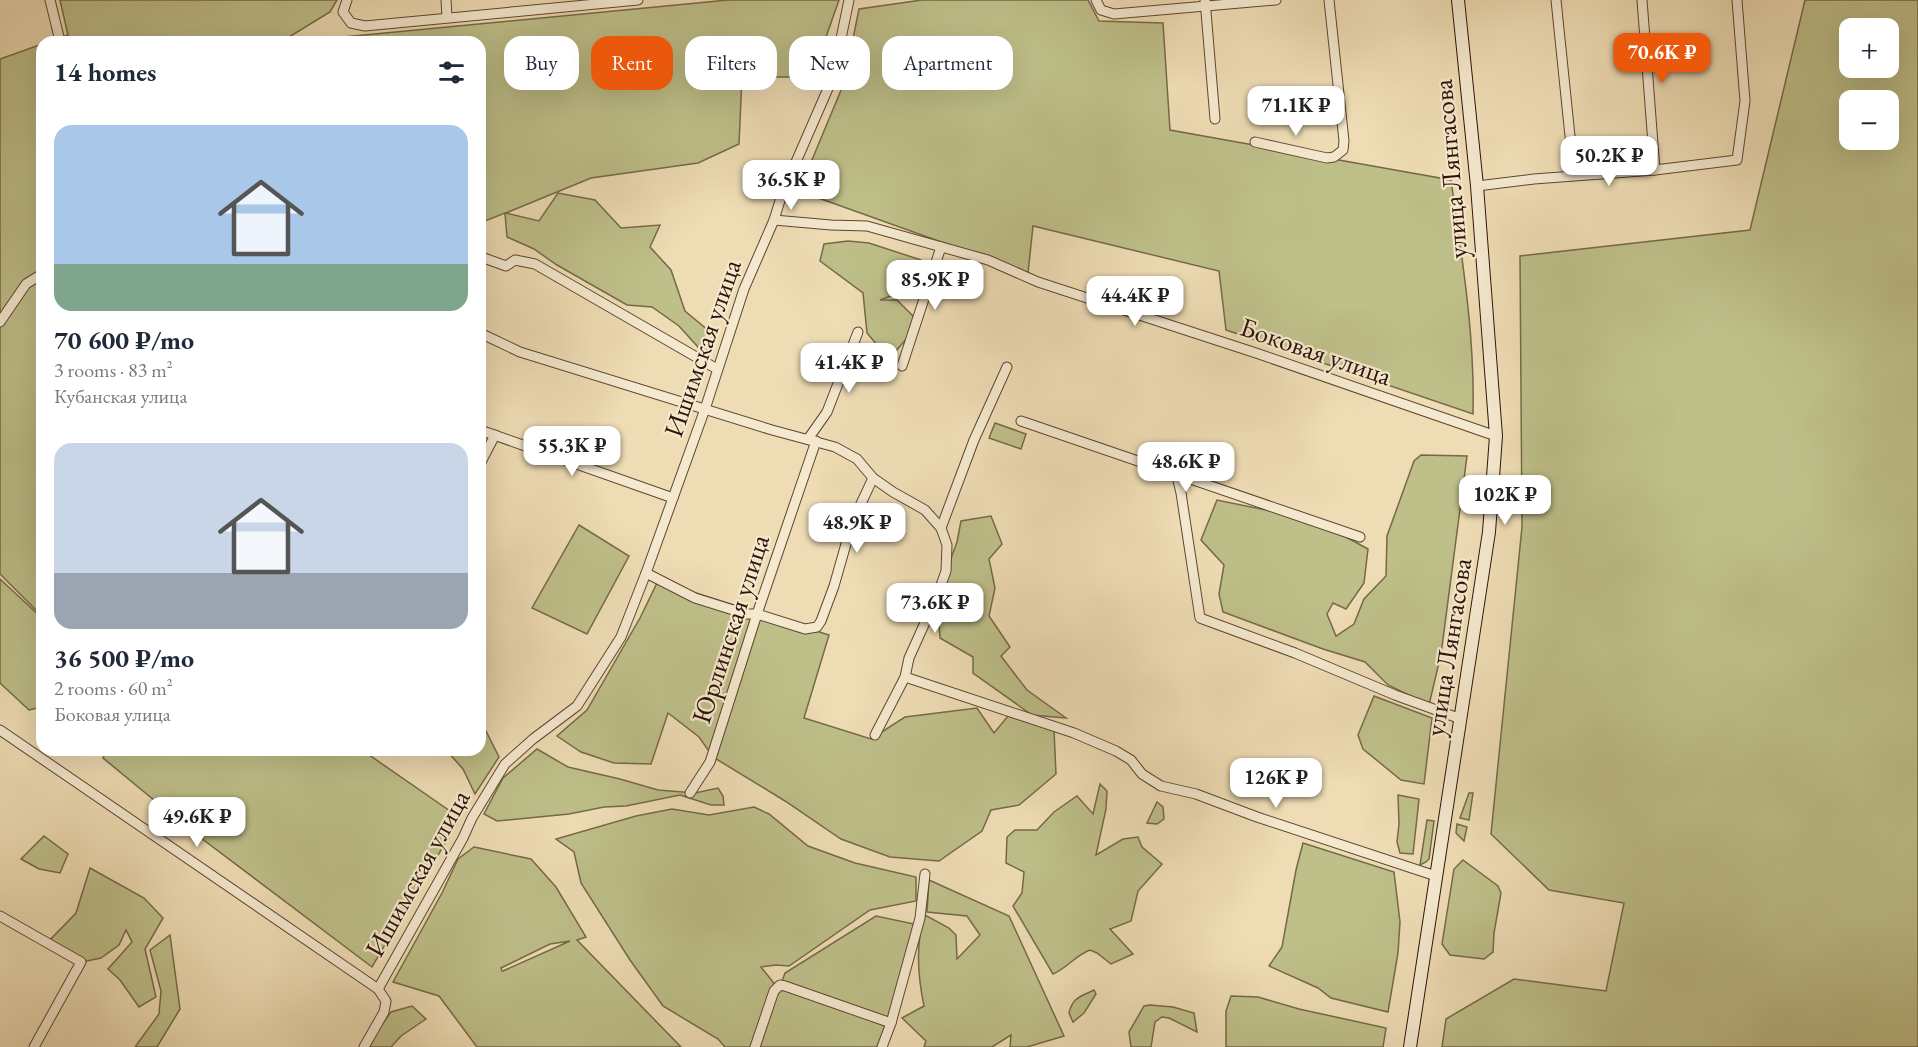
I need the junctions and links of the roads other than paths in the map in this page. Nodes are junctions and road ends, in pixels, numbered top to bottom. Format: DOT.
graph roads {
  1 [pos="50,0"];
  2 [pos="347,0"];
  3 [pos="446,0"];
  4 [pos="638,0"];
  5 [pos="1096,0"];
  6 [pos="1276,0"];
  7 [pos="1329,0"];
  8 [pos="1458,0"];
  9 [pos="1556,0"];
  10 [pos="1642,0"];
  11 [pos="1737,0"];
  12 [pos="561,3"];
  13 [pos="848,3"];
  14 [pos="1205,3"];
  15 [pos="447,17"];
  16 [pos="59,36"];
  17 [pos="1215,119"];
  18 [pos="1255,142"];
  19 [pos="1655,170"];
  20 [pos="1574,175"];
  21 [pos="1477,186"];
  22 [pos="774,220"];
  23 [pos="941,247"];
  24 [pos="486,259"];
  25 [pos="36,278"];
  26 [pos="0,322"];
  27 [pos="858,332"];
  28 [pos="486,336"];
  29 [pos="902,366"];
  30 [pos="1007,367"];
  31 [pos="717,369"];
  32 [pos="705,409"];
  33 [pos="1021,422"];
  34 [pos="486,432"];
  35 [pos="495,435"];
  36 [pos="1496,436"];
  37 [pos="812,440"];
  38 [pos="486,452"];
  39 [pos="1177,476"];
  40 [pos="873,478"];
  41 [pos="673,498"];
  42 [pos="941,528"];
  43 [pos="1360,537"];
  44 [pos="646,573"];
  45 [pos="758,614"];
  46 [pos="905,677"];
  47 [pos="1461,719"];
  48 [pos="0,730"];
  49 [pos="875,735"];
  50 [pos="36,755"];
  51 [pos="38,756"];
  52 [pos="690,793"];
  53 [pos="925,874"];
  54 [pos="1436,876"];
  55 [pos="0,916"];
  56 [pos="378,988"];
  57 [pos="891,1023"];
  58 [pos="34,1047"];
  59 [pos="364,1047"];
  60 [pos="755,1047"];
  61 [pos="882,1047"];
  62 [pos="1410,1047"];
  1 -- 16 [label="street"];
  2 -- 15 [label="street"];
  3 -- 15 [label="street"];
  4 -- 12 [label="street"];
  5 -- 14 [label="street"];
  6 -- 14 [label="street"];
  7 -- 18 [label="street"];
  8 -- 21 [label="main road, улица Лянгасова"];
  9 -- 20 [label="street"];
  10 -- 19 [label="street"];
  11 -- 19 [label="street"];
  12 -- 15 [label="street"];
  13 -- 22 [label="street, Ишимская улица"];
  14 -- 17 [label="street"];
  19 -- 20 [label="street"];
  20 -- 21 [label="street"];
  21 -- 36 [label="main road, улица Лянгасова"];
  22 -- 23 [label="street, Боковая улица"];
  22 -- 31 [label="street, Ишимская улица"];
  23 -- 29 [label="street"];
  23 -- 36 [label="street, Боковая улица"];
  24 -- 31 [label="street"];
  25 -- 26 [label="street"];
  27 -- 37 [label="street, Юрлинская улица"];
  28 -- 32 [label="street"];
  30 -- 42 [label="street"];
  31 -- 32 [label="street, Ишимская улица"];
  32 -- 37 [label="street"];
  32 -- 41 [label="street, Ишимская улица"];
  33 -- 39 [label="street"];
  34 -- 35 [label="street"];
  35 -- 38 [label="street"];
  35 -- 41 [label="street"];
  36 -- 47 [label="main road, улица Лянгасова"];
  37 -- 40 [label="street"];
  37 -- 45 [label="street, Юрлинская улица"];
  39 -- 43 [label="street"];
  39 -- 47 [label="street"];
  40 -- 42 [label="street"];
  40 -- 45 [label="street"];
  41 -- 44 [label="street, Ишимская улица"];
  42 -- 46 [label="street"];
  44 -- 45 [label="street"];
  44 -- 56 [label="street, Ишимская улица"];
  45 -- 52 [label="street, Юрлинская улица"];
  46 -- 49 [label="street"];
  46 -- 54 [label="street"];
  47 -- 54 [label="main road, улица Лянгасова"];
  48 -- 50 [label="street"];
  51 -- 56 [label="street"];
  53 -- 57 [label="street"];
  54 -- 62 [label="main road, улица Лянгасова"];
  55 -- 58 [label="street"];
  56 -- 59 [label="street"];
  57 -- 60 [label="street"];
  57 -- 61 [label="street"];
}
